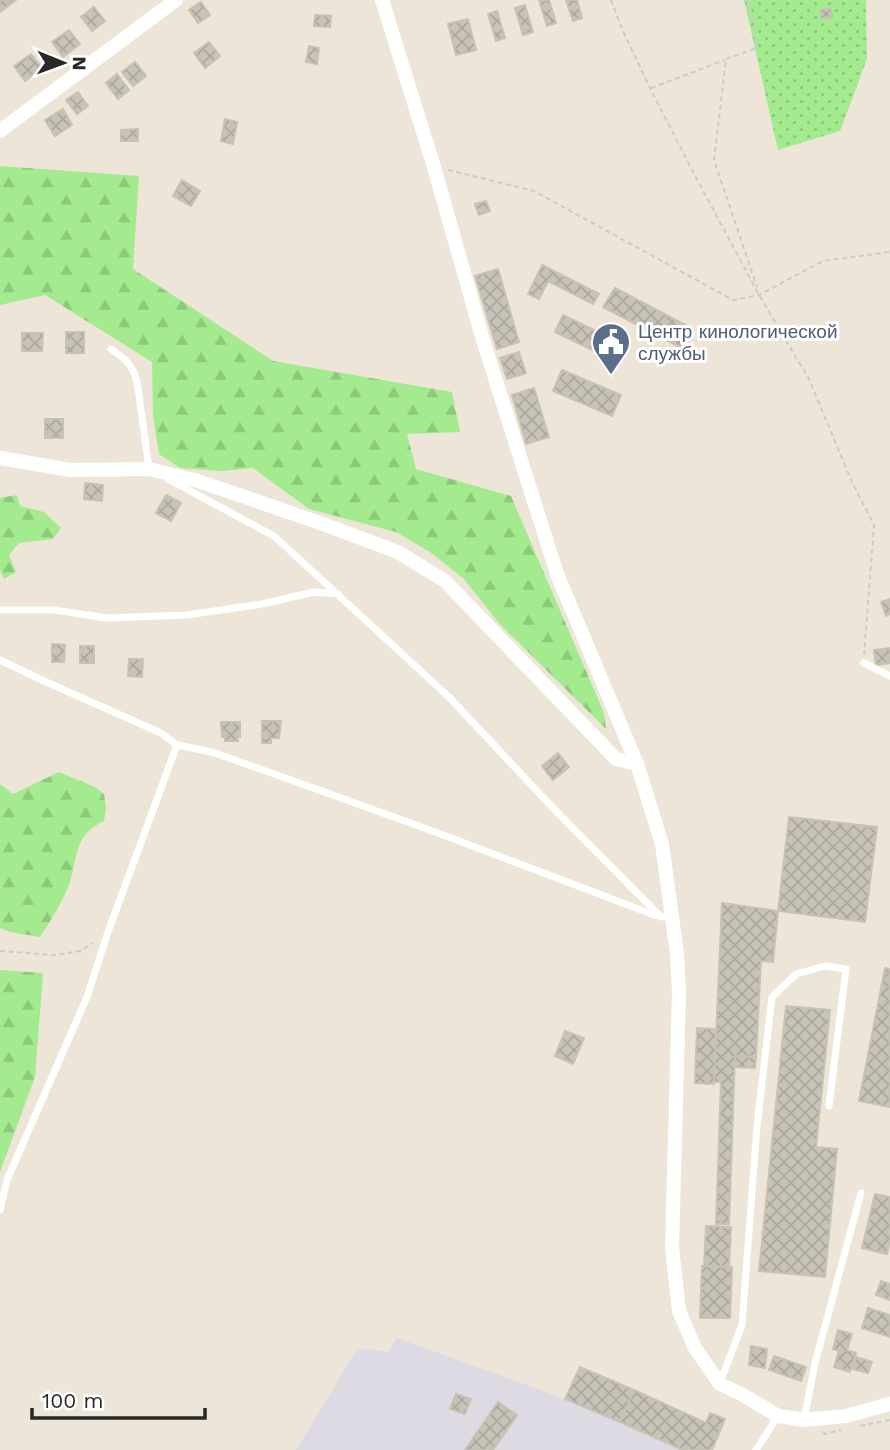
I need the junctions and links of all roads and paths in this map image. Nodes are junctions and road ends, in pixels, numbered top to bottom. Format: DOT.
graph roads {
  1 [pos="176,0"];
  2 [pos="382,0"];
  3 [pos="611,0"];
  4 [pos="749,0"];
  5 [pos="726,59"];
  6 [pos="650,88"];
  7 [pos="0,131"];
  8 [pos="434,167"];
  9 [pos="890,252"];
  10 [pos="759,295"];
  11 [pos="111,349"];
  12 [pos="0,458"];
  13 [pos="149,469"];
  14 [pos="339,594"];
  15 [pos="0,610"];
  16 [pos="0,660"];
  17 [pos="864,663"];
  18 [pos="890,676"];
  19 [pos="177,745"];
  20 [pos="637,764"];
  21 [pos="666,917"];
  22 [pos="108,932"];
  23 [pos="0,951"];
  24 [pos="829,1105"];
  25 [pos="861,1193"];
  26 [pos="0,1210"];
  27 [pos="720,1384"];
  28 [pos="890,1404"];
  29 [pos="778,1416"];
  30 [pos="804,1420"];
  31 [pos="756,1450"];
  1 -- 7 [label="street"];
  2 -- 8 [label="street"];
  3 -- 6 [label="path"];
  4 -- 5 [label="path"];
  5 -- 6 [label="path"];
  5 -- 10 [label="path"];
  6 -- 10 [label="path"];
  8 -- 10 [label="path"];
  8 -- 20 [label="street"];
  9 -- 10 [label="path"];
  10 -- 17 [label="path"];
  11 -- 13 [label="lane"];
  12 -- 13 [label="street"];
  13 -- 14 [label="lane"];
  13 -- 20 [label="street"];
  14 -- 15 [label="lane"];
  14 -- 21 [label="lane"];
  16 -- 19 [label="lane"];
  17 -- 18 [label="lane"];
  19 -- 21 [label="lane"];
  19 -- 22 [label="lane"];
  20 -- 21 [label="street"];
  21 -- 27 [label="street"];
  22 -- 23 [label="path"];
  22 -- 26 [label="lane"];
  24 -- 27 [label="lane"];
  25 -- 30 [label="lane"];
  27 -- 29 [label="street"];
  28 -- 30 [label="street"];
  29 -- 30 [label="street"];
  29 -- 31 [label="lane"];
}
